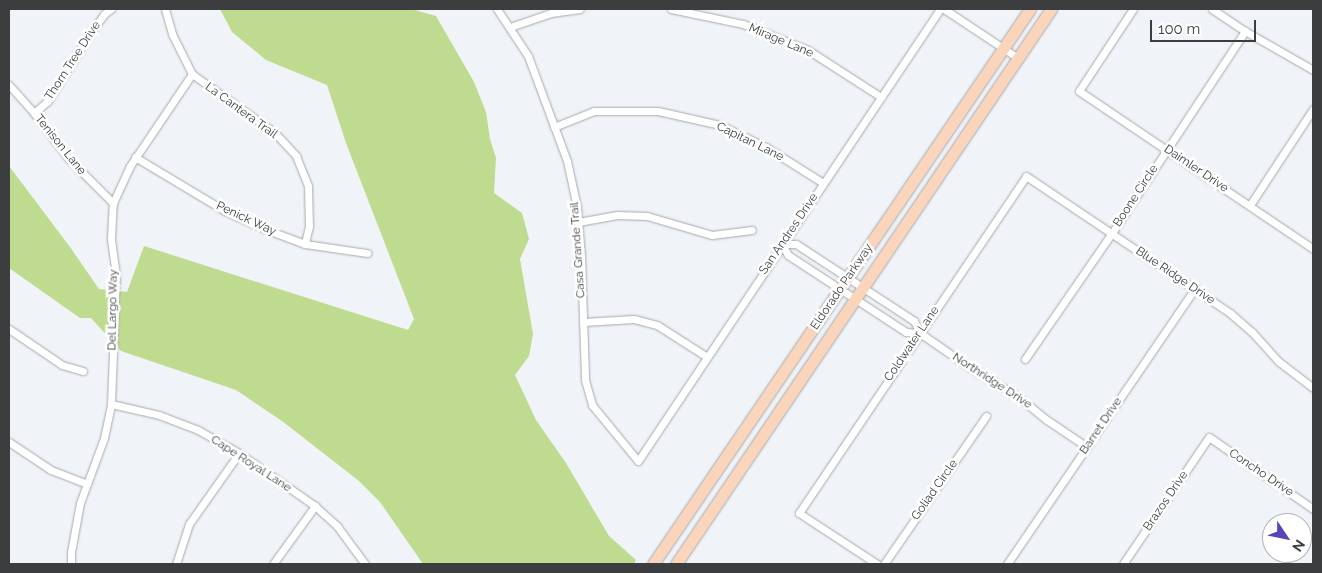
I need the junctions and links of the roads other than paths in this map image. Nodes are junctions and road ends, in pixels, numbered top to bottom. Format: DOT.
graph roads {
  1 [pos="111,9"];
  2 [pos="165,9"];
  3 [pos="497,9"];
  4 [pos="580,9"];
  5 [pos="671,9"];
  6 [pos="942,9"];
  7 [pos="1030,9"];
  8 [pos="1051,9"];
  9 [pos="1133,9"];
  10 [pos="1212,9"];
  11 [pos="510,28"];
  12 [pos="1245,31"];
  13 [pos="1004,48"];
  14 [pos="1018,58"];
  15 [pos="1313,70"];
  16 [pos="192,74"];
  17 [pos="9,85"];
  18 [pos="881,97"];
  19 [pos="1313,109"];
  20 [pos="34,113"];
  21 [pos="554,127"];
  22 [pos="1167,149"];
  23 [pos="135,157"];
  24 [pos="1026,176"];
  25 [pos="823,183"];
  26 [pos="112,203"];
  27 [pos="1250,205"];
  28 [pos="578,222"];
  29 [pos="752,230"];
  30 [pos="1112,233"];
  31 [pos="305,244"];
  32 [pos="782,244"];
  33 [pos="1313,249"];
  34 [pos="368,253"];
  35 [pos="848,278"];
  36 [pos="863,288"];
  37 [pos="1195,288"];
  38 [pos="840,290"];
  39 [pos="855,299"];
  40 [pos="583,322"];
  41 [pos="9,330"];
  42 [pos="920,333"];
  43 [pos="707,356"];
  44 [pos="1025,359"];
  45 [pos="83,371"];
  46 [pos="1313,388"];
  47 [pos="111,404"];
  48 [pos="986,416"];
  49 [pos="1209,438"];
  50 [pos="9,442"];
  51 [pos="1087,447"];
  52 [pos="239,453"];
  53 [pos="638,461"];
  54 [pos="87,484"];
  55 [pos="315,506"];
  56 [pos="1313,509"];
  57 [pos="71,564"];
  58 [pos="176,564"];
  59 [pos="273,564"];
  60 [pos="365,564"];
  61 [pos="653,564"];
  62 [pos="676,564"];
  63 [pos="877,564"];
  64 [pos="884,564"];
  65 [pos="1007,564"];
  66 [pos="1123,564"];
  1 -- 20 [label="street, Thorn Tree Drive"];
  2 -- 16 [label="street, La Cantera Trail"];
  3 -- 11 [label="street, Casa Grande Trail"];
  4 -- 11 [label="street"];
  5 -- 18 [label="street, Mirage Lane"];
  6 -- 13 [label="street"];
  6 -- 18 [label="street, San Andres Drive"];
  7 -- 13 [label="main road, Eldorado Parkway"];
  8 -- 14 [label="main road, Eldorado Parkway"];
  9 -- 22 [label="street, Daimler Drive"];
  10 -- 12 [label="street"];
  11 -- 21 [label="street, Casa Grande Trail"];
  12 -- 15 [label="street"];
  12 -- 22 [label="street, Boone Circle"];
  13 -- 14 [label="street"];
  13 -- 35 [label="main road, Eldorado Parkway"];
  14 -- 36 [label="main road, Eldorado Parkway"];
  16 -- 23 [label="street, Del Largo Way"];
  16 -- 31 [label="street, La Cantera Trail"];
  17 -- 20 [label="street, Tenison Lane"];
  18 -- 25 [label="street, San Andres Drive"];
  19 -- 27 [label="street"];
  20 -- 26 [label="street, Tenison Lane"];
  21 -- 25 [label="street, Capitan Lane"];
  21 -- 28 [label="street, Casa Grande Trail"];
  22 -- 27 [label="street, Daimler Drive"];
  22 -- 30 [label="street, Boone Circle"];
  23 -- 26 [label="street, Del Largo Way"];
  23 -- 31 [label="street, Penick Way"];
  24 -- 30 [label="street, Blue Ridge Drive"];
  24 -- 42 [label="street, Coldwater Lane"];
  25 -- 32 [label="street, San Andres Drive"];
  26 -- 47 [label="street, Del Largo Way"];
  27 -- 33 [label="street, Daimler Drive"];
  28 -- 29 [label="street"];
  28 -- 40 [label="street, Casa Grande Trail"];
  30 -- 37 [label="street, Blue Ridge Drive"];
  30 -- 44 [label="street, Boone Circle"];
  31 -- 34 [label="street, Penick Way"];
  32 -- 35 [label="street, Northridge Drive"];
  32 -- 38 [label="street, Northridge Drive"];
  32 -- 43 [label="street, San Andres Drive"];
  35 -- 36 [label="street, Northridge Drive"];
  35 -- 38 [label="main road, Eldorado Parkway"];
  36 -- 39 [label="main road, Eldorado Parkway"];
  36 -- 42 [label="street, Northridge Drive"];
  37 -- 46 [label="street, Blue Ridge Drive"];
  37 -- 51 [label="street, Barret Drive"];
  38 -- 39 [label="street, Northridge Drive"];
  38 -- 61 [label="main road, Eldorado Parkway"];
  39 -- 42 [label="street, Northridge Drive"];
  39 -- 62 [label="main road, Eldorado Parkway"];
  40 -- 43 [label="street"];
  40 -- 53 [label="street, Casa Grande Trail"];
  41 -- 45 [label="street"];
  42 -- 51 [label="street, Northridge Drive"];
  42 -- 63 [label="street, Coldwater Lane"];
  43 -- 53 [label="street, San Andres Drive"];
  47 -- 52 [label="street, Cape Royal Lane"];
  47 -- 54 [label="street, Del Largo Way"];
  48 -- 64 [label="street, Goliad Circle"];
  49 -- 56 [label="street, Concho Drive"];
  49 -- 66 [label="street, Brazos Drive"];
  50 -- 54 [label="street"];
  51 -- 65 [label="street, Barret Drive"];
  52 -- 55 [label="street, Cape Royal Lane"];
  52 -- 58 [label="street"];
  54 -- 57 [label="street, Del Largo Way"];
  55 -- 59 [label="street"];
  55 -- 60 [label="street, Cape Royal Lane"];
}
